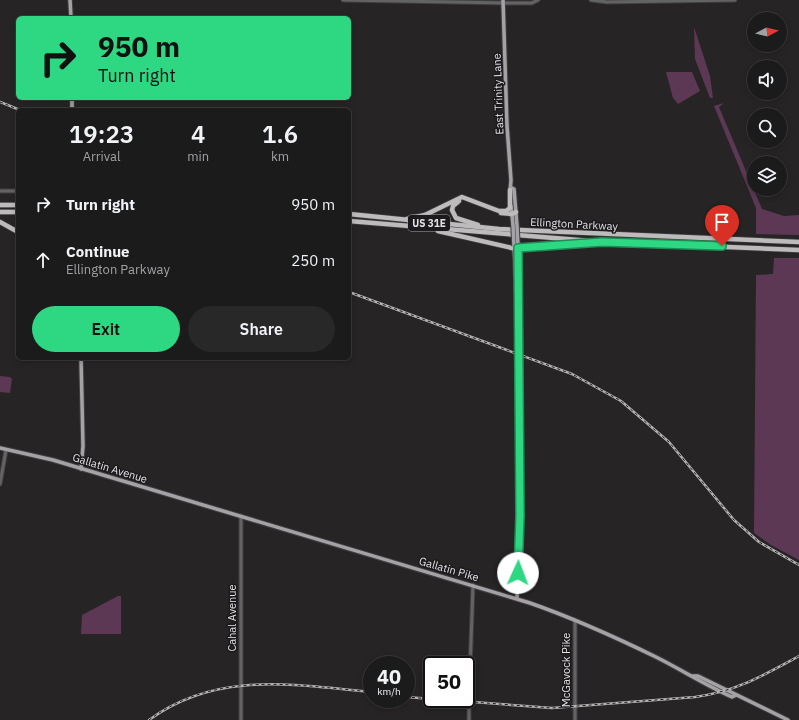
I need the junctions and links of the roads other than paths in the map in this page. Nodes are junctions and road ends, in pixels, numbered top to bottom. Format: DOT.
graph roads {
  1 [pos="70,0"];
  2 [pos="342,0"];
  3 [pos="538,0"];
  4 [pos="591,0"];
  5 [pos="735,0"];
  6 [pos="503,2"];
  7 [pos="71,16"];
  8 [pos="511,189"];
  9 [pos="0,191"];
  10 [pos="16,191"];
  11 [pos="16,204"];
  12 [pos="3,205"];
  13 [pos="0,212"];
  14 [pos="16,212"];
  15 [pos="511,212"];
  16 [pos="351,214"];
  17 [pos="400,220"];
  18 [pos="351,221"];
  19 [pos="0,222"];
  20 [pos="428,229"];
  21 [pos="499,229"];
  22 [pos="16,231"];
  23 [pos="602,242"];
  24 [pos="799,242"];
  25 [pos="516,247"];
  26 [pos="799,250"];
  27 [pos="81,360"];
  28 [pos="0,448"];
  29 [pos="6,450"];
  30 [pos="81,469"];
  31 [pos="0,484"];
  32 [pos="215,508"];
  33 [pos="241,516"];
  34 [pos="473,585"];
  35 [pos="517,598"];
  36 [pos="575,620"];
  37 [pos="242,720"];
  38 [pos="469,720"];
  39 [pos="575,720"];
  40 [pos="788,720"];
  1 -- 7 [label="main road"];
  2 -- 6 [label="street"];
  3 -- 6 [label="street"];
  4 -- 5 [label="street"];
  6 -- 8 [label="main road, East Trinity Lane"];
  8 -- 15 [label="highway"];
  8 -- 15 [label="main road, East Trinity Lane"];
  9 -- 10 [label="street"];
  11 -- 12 [label="highway"];
  13 -- 14 [label="highway"];
  15 -- 17 [label="highway"];
  15 -- 21 [label="highway"];
  15 -- 25 [label="main road, East Trinity Lane, bridge"];
  16 -- 17 [label="highway, Ellington Parkway / US 31E"];
  17 -- 21 [label="highway, Ellington Parkway / US 31E"];
  18 -- 20 [label="highway, Ellington Parkway / US 31E"];
  19 -- 22 [label="highway"];
  20 -- 23 [label="highway, Ellington Parkway / US 31E"];
  20 -- 25 [label="highway"];
  21 -- 24 [label="highway, Ellington Parkway / US 31E"];
  23 -- 25 [label="highway"];
  23 -- 26 [label="highway, Ellington Parkway / US 31E"];
  25 -- 35 [label="main road, East Trinity Lane"];
  27 -- 30 [label="main road"];
  28 -- 29 [label="main road, Gallatin Avenue"];
  29 -- 30 [label="main road, Gallatin Avenue"];
  29 -- 31 [label="street"];
  30 -- 32 [label="main road, Gallatin Avenue"];
  32 -- 33 [label="main road, Gallatin Pike"];
  33 -- 34 [label="main road, Gallatin Pike"];
  33 -- 37 [label="street, Cahal Avenue"];
  34 -- 35 [label="main road, Gallatin Pike"];
  34 -- 38 [label="street, bridge"];
  35 -- 36 [label="main road, Gallatin Pike"];
  36 -- 39 [label="street, McGavock Pike"];
  36 -- 40 [label="main road, Gallatin Pike"];
}
